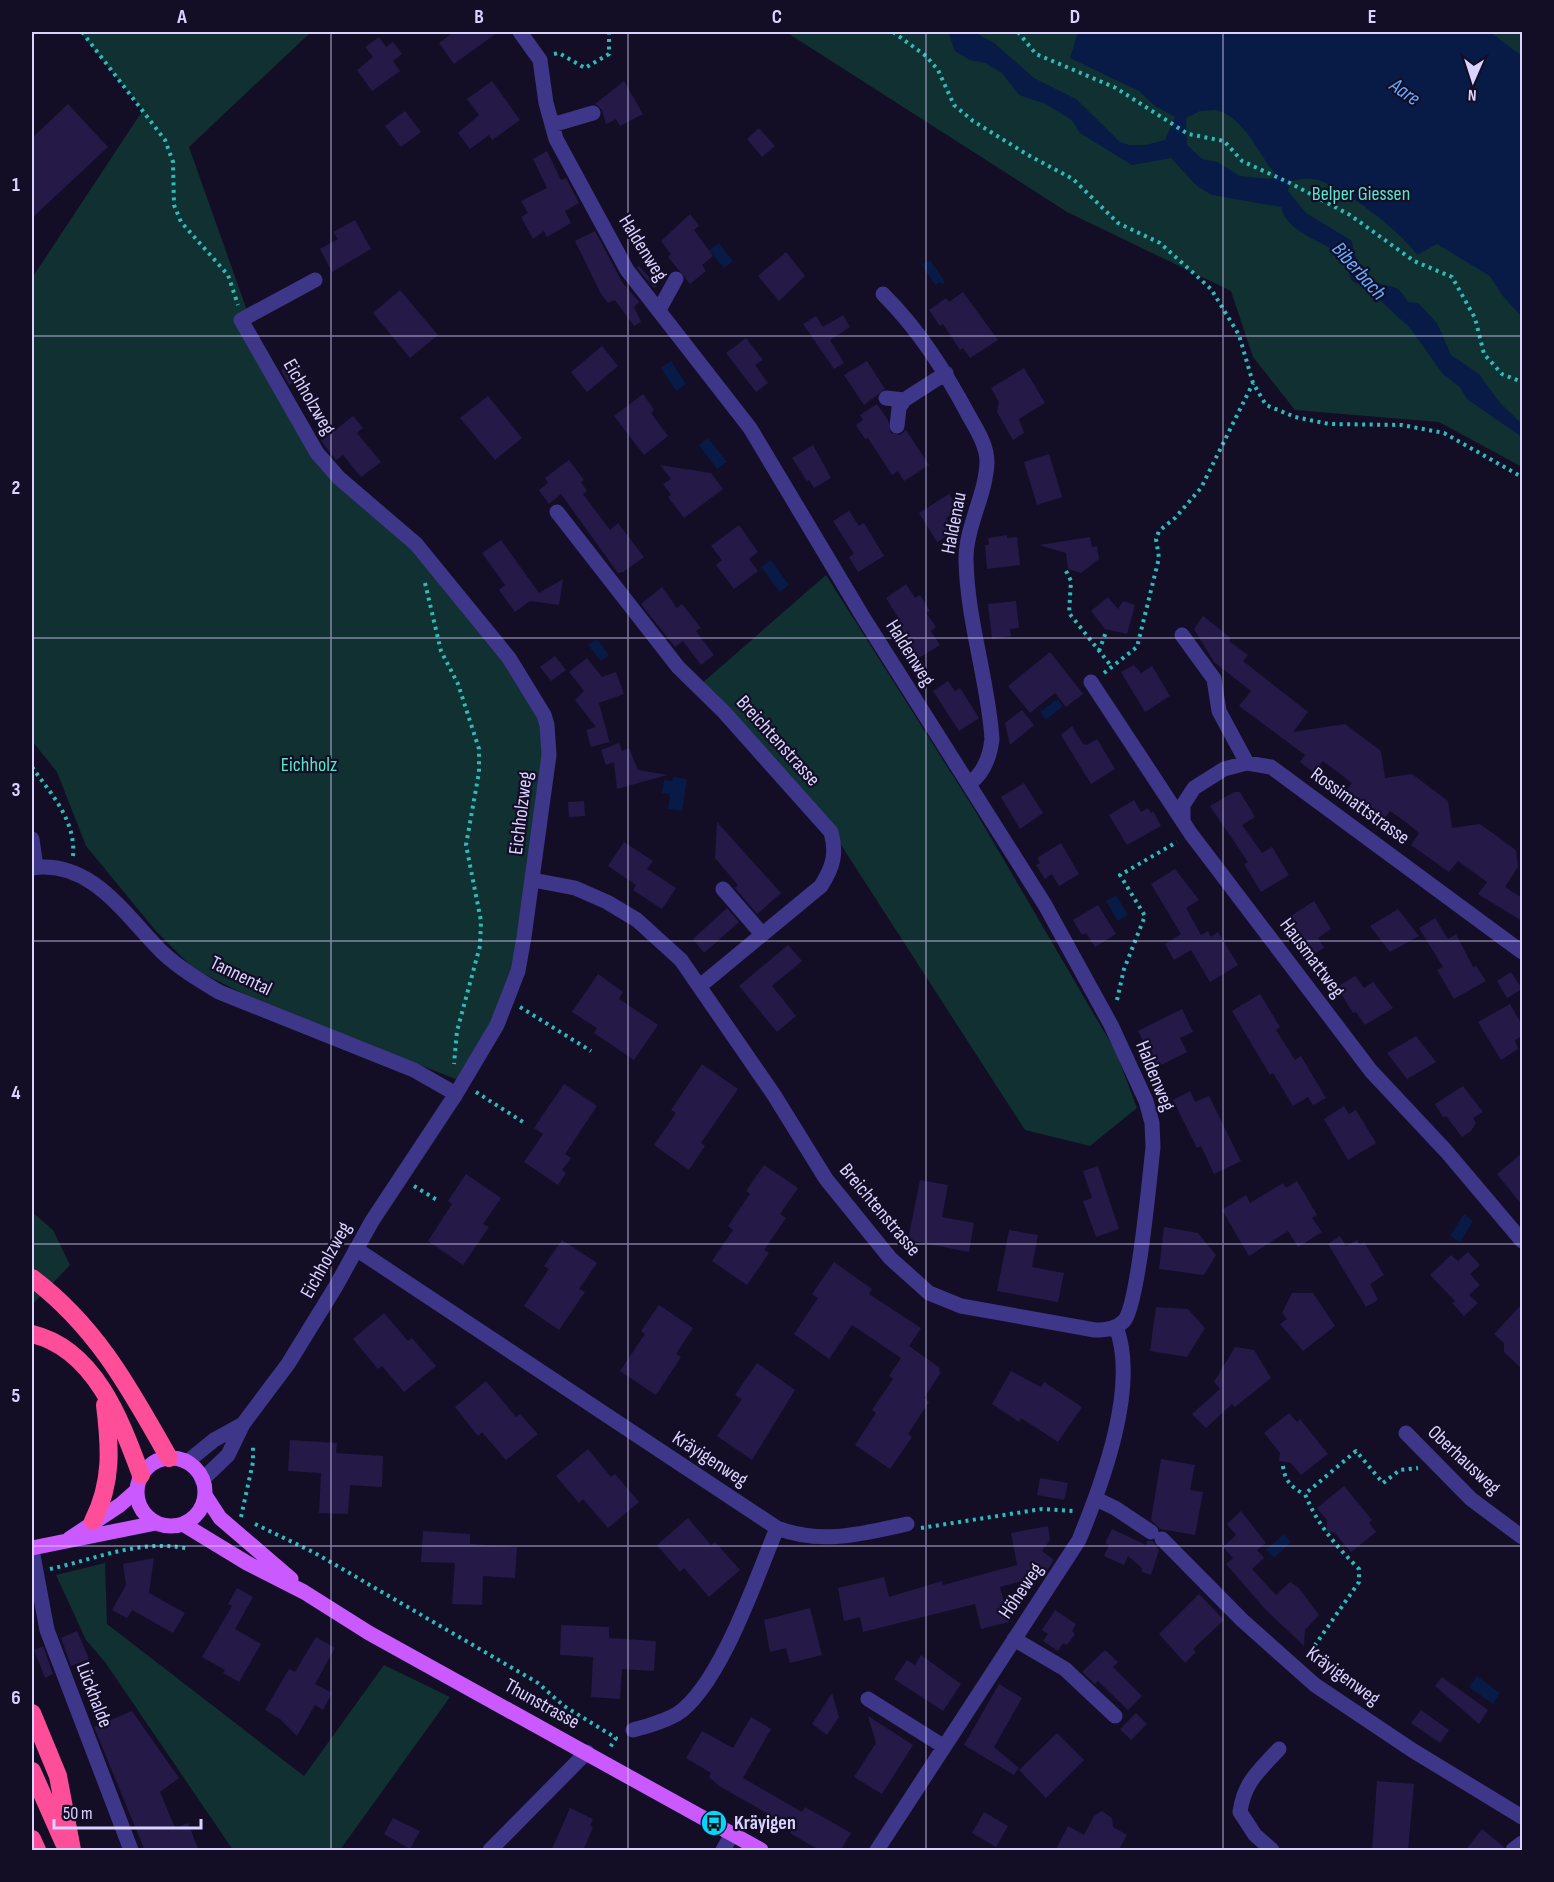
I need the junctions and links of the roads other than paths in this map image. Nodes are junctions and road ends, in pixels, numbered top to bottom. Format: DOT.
graph roads {
  1 [pos="520,32"];
  2 [pos="593,113"];
  3 [pos="552,125"];
  4 [pos="676,279"];
  5 [pos="315,280"];
  6 [pos="883,294"];
  7 [pos="659,310"];
  8 [pos="946,373"];
  9 [pos="886,398"];
  10 [pos="904,400"];
  11 [pos="897,426"];
  12 [pos="557,512"];
  13 [pos="1182,635"];
  14 [pos="1091,682"];
  15 [pos="1247,763"];
  16 [pos="969,784"];
  17 [pos="1187,828"];
  18 [pos="32,840"];
  19 [pos="34,867"];
  20 [pos="533,880"];
  21 [pos="723,889"];
  22 [pos="762,934"];
  23 [pos="1522,952"];
  24 [pos="700,986"];
  25 [pos="459,1089"];
  26 [pos="1522,1241"];
  27 [pos="356,1249"];
  28 [pos="32,1278"];
  29 [pos="1116,1327"];
  30 [pos="32,1334"];
  31 [pos="103,1394"];
  32 [pos="245,1423"];
  33 [pos="1406,1433"];
  34 [pos="169,1458"];
  35 [pos="187,1462"];
  36 [pos="139,1483"];
  37 [pos="204,1487"];
  38 [pos="1096,1499"];
  39 [pos="93,1521"];
  40 [pos="156,1522"];
  41 [pos="183,1524"];
  42 [pos="907,1524"];
  43 [pos="777,1528"];
  44 [pos="1522,1537"];
  45 [pos="68,1539"];
  46 [pos="32,1549"];
  47 [pos="304,1592"];
  48 [pos="1014,1639"];
  49 [pos="868,1699"];
  50 [pos="32,1713"];
  51 [pos="1115,1716"];
  52 [pos="633,1730"];
  53 [pos="943,1746"];
  54 [pos="1279,1749"];
  55 [pos="594,1756"];
  56 [pos="32,1772"];
  57 [pos="1522,1818"];
  58 [pos="732,1834"];
  59 [pos="32,1839"];
  60 [pos="1522,1843"];
  61 [pos="37,1851"];
  62 [pos="67,1851"];
  63 [pos="72,1851"];
  64 [pos="131,1851"];
  65 [pos="489,1851"];
  66 [pos="723,1851"];
  67 [pos="761,1851"];
  68 [pos="877,1851"];
  69 [pos="1272,1851"];
  70 [pos="1513,1851"];
  1 -- 3 [label="street, Haldenweg"];
  2 -- 3 [label="street"];
  3 -- 7 [label="street, Haldenweg"];
  4 -- 7 [label="street"];
  5 -- 20 [label="street, Eichholzweg"];
  6 -- 8 [label="street, Haldenau"];
  7 -- 16 [label="street, Haldenweg"];
  8 -- 10 [label="street"];
  8 -- 16 [label="street, Haldenau"];
  9 -- 10 [label="street"];
  10 -- 11 [label="street"];
  12 -- 22 [label="street, Breichtenstrasse"];
  13 -- 15 [label="street"];
  14 -- 17 [label="street, Hausmattweg"];
  15 -- 17 [label="street"];
  15 -- 23 [label="street, Rossimattstrasse"];
  16 -- 29 [label="street, Haldenweg"];
  17 -- 26 [label="street, Hausmattweg"];
  18 -- 19 [label="street"];
  19 -- 25 [label="street, Tannental"];
  20 -- 24 [label="street, Breichtenstrasse"];
  20 -- 25 [label="street, Eichholzweg"];
  21 -- 22 [label="street"];
  22 -- 24 [label="street, Breichtenstrasse"];
  24 -- 29 [label="street, Breichtenstrasse"];
  25 -- 27 [label="street, Eichholzweg"];
  27 -- 32 [label="street, Eichholzweg"];
  27 -- 43 [label="street, Kräyigenweg"];
  28 -- 34 [label="highway"];
  29 -- 38 [label="street, Höheweg"];
  30 -- 31 [label="highway"];
  31 -- 36 [label="highway"];
  31 -- 39 [label="highway"];
  32 -- 35 [label="street, Eichholzweg"];
  32 -- 37 [label="street, Eichholzweg"];
  33 -- 44 [label="street, Oberhausweg"];
  34 -- 35 [label="main road"];
  34 -- 36 [label="main road"];
  35 -- 37 [label="main road"];
  36 -- 39 [label="main road"];
  36 -- 40 [label="main road"];
  37 -- 41 [label="main road"];
  37 -- 47 [label="main road, Thunstrasse"];
  38 -- 48 [label="street, Höheweg"];
  38 -- 57 [label="street, Kräyigenweg"];
  39 -- 45 [label="main road"];
  40 -- 41 [label="main road"];
  40 -- 45 [label="main road"];
  41 -- 47 [label="main road, Thunstrasse"];
  42 -- 43 [label="street, Kräyigenweg"];
  43 -- 52 [label="street"];
  45 -- 46 [label="main road"];
  46 -- 64 [label="street, Lückhalde"];
  47 -- 55 [label="main road, Thunstrasse"];
  48 -- 51 [label="street"];
  48 -- 53 [label="street, Höheweg"];
  49 -- 53 [label="street"];
  50 -- 63 [label="highway"];
  53 -- 68 [label="street, Höheweg"];
  54 -- 69 [label="street"];
  55 -- 58 [label="main road, Thunstrasse"];
  55 -- 65 [label="street"];
  56 -- 62 [label="highway"];
  58 -- 66 [label="street"];
  58 -- 67 [label="main road, Thunstrasse"];
  59 -- 61 [label="highway"];
  60 -- 70 [label="street"];
}
